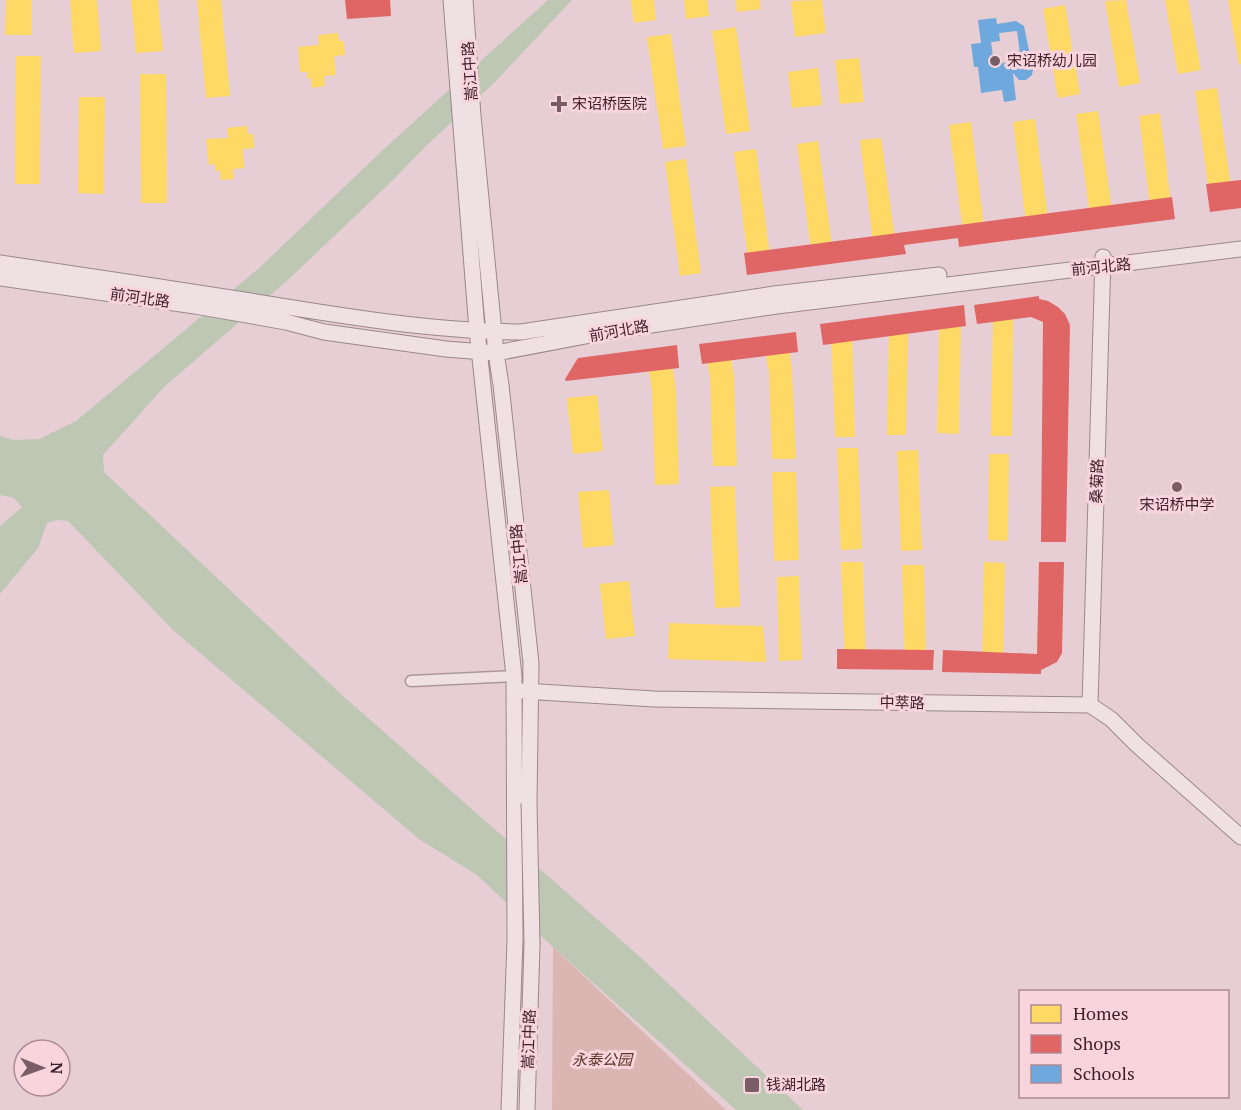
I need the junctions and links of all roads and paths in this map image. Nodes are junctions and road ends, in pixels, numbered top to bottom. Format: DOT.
graph roads {
  1 [pos="451,0"];
  2 [pos="465,0"];
  3 [pos="460,26"];
  4 [pos="467,119"];
  5 [pos="1241,240"];
  6 [pos="1241,249"];
  7 [pos="0,262"];
  8 [pos="1103,262"];
  9 [pos="0,278"];
  10 [pos="477,330"];
  11 [pos="495,332"];
  12 [pos="479,352"];
  13 [pos="496,352"];
  14 [pos="411,681"];
  15 [pos="514,684"];
  16 [pos="531,691"];
  17 [pos="1090,705"];
  18 [pos="522,802"];
  19 [pos="1241,837"];
  20 [pos="508,1110"];
  21 [pos="527,1110"];
  1 -- 3 [label="main road, 嵩江中路"];
  2 -- 3 [label="main road, 嵩江中路"];
  3 -- 4 [label="main road, 嵩江中路"];
  4 -- 10 [label="main road, 嵩江中路"];
  4 -- 11 [label="main road, 嵩江中路"];
  5 -- 8 [label="main road, 前河北路"];
  6 -- 8 [label="main road, 前河北路"];
  7 -- 10 [label="main road, 前河北路"];
  8 -- 11 [label="main road, 前河北路"];
  8 -- 13 [label="main road, 前河北路"];
  8 -- 17 [label="main road, 桑菊路"];
  9 -- 12 [label="main road, 前河北路"];
  10 -- 11 [label="main road, 前河北路"];
  10 -- 12 [label="main road, 嵩江中路"];
  11 -- 13 [label="main road, 嵩江中路"];
  12 -- 13 [label="main road, 前河北路"];
  12 -- 15 [label="main road, 嵩江中路"];
  13 -- 16 [label="main road, 嵩江中路"];
  14 -- 15 [label="street"];
  15 -- 16 [label="main road, 中萃路"];
  15 -- 18 [label="main road, 嵩江中路"];
  16 -- 17 [label="main road, 中萃路"];
  16 -- 18 [label="main road, 嵩江中路"];
  17 -- 19 [label="main road"];
  18 -- 20 [label="main road, 嵩江中路"];
  18 -- 21 [label="main road, 嵩江中路, bridge"];
}
